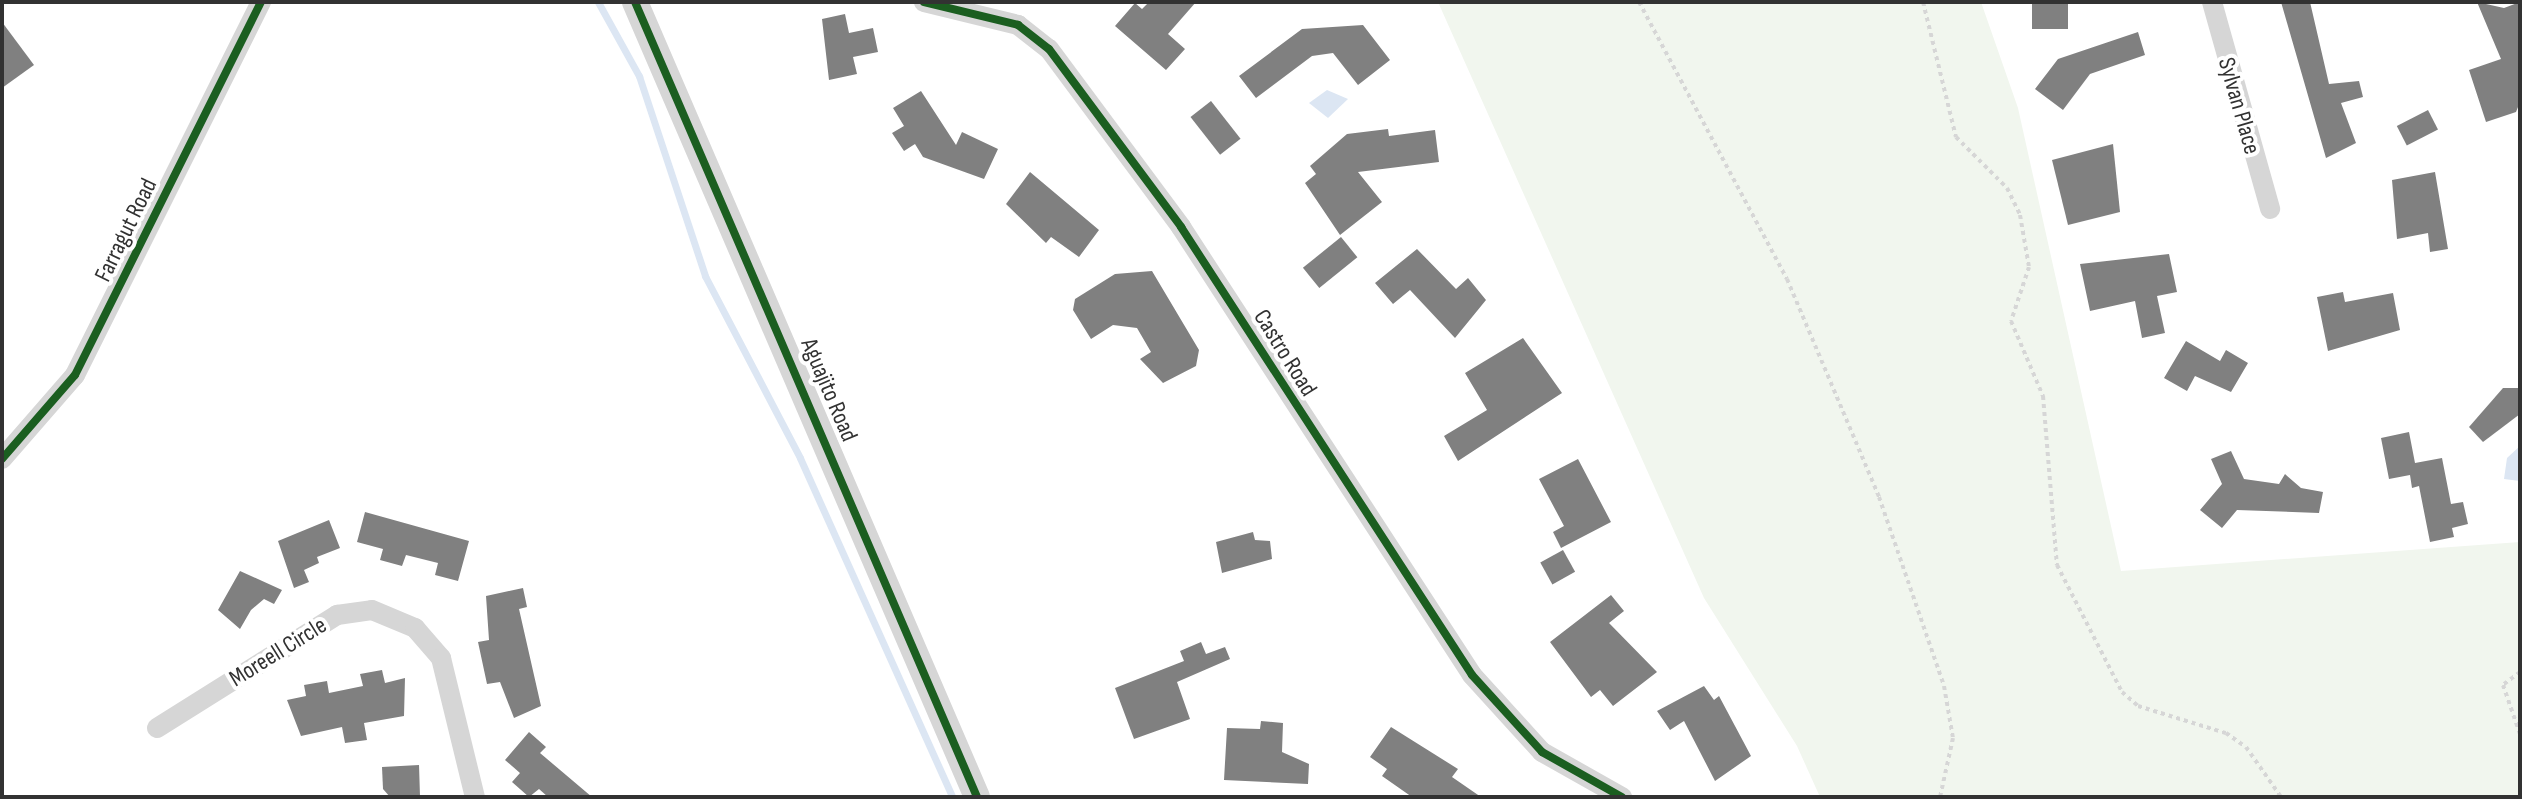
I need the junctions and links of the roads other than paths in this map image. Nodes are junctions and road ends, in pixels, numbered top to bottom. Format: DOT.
graph roads {
  1 [pos="261,2"];
  2 [pos="635,2"];
  3 [pos="924,2"];
  4 [pos="2212,2"];
  5 [pos="2270,209"];
  6 [pos="2,459"];
  7 [pos="157,728"];
  8 [pos="475,797"];
  9 [pos="977,797"];
  10 [pos="1622,797"];
  1 -- 6 [label="street, Farragut Road"];
  2 -- 9 [label="street, Aguajito Road"];
  3 -- 10 [label="street, Castro Road"];
  4 -- 5 [label="street, Sylvan Place"];
  7 -- 8 [label="street, Moreell Circle"];
}
